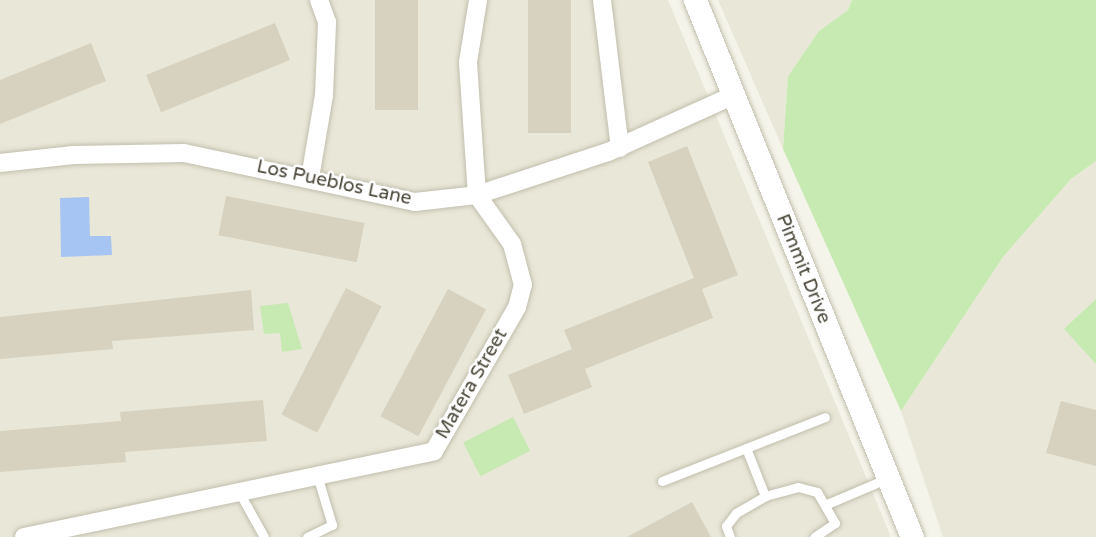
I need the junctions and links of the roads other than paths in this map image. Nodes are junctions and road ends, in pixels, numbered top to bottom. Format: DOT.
graph roads {
  1 [pos="319,0"];
  2 [pos="478,0"];
  3 [pos="601,0"];
  4 [pos="695,0"];
  5 [pos="734,95"];
  6 [pos="620,148"];
  7 [pos="0,163"];
  8 [pos="310,178"];
  9 [pos="477,195"];
  10 [pos="825,417"];
  11 [pos="746,448"];
  12 [pos="317,475"];
  13 [pos="888,478"];
  14 [pos="662,481"];
  15 [pos="239,492"];
  16 [pos="765,496"];
  17 [pos="827,504"];
  18 [pos="24,537"];
  19 [pos="264,537"];
  20 [pos="307,537"];
  21 [pos="730,537"];
  22 [pos="814,537"];
  23 [pos="912,537"];
  1 -- 8 [label="street"];
  2 -- 9 [label="street"];
  3 -- 6 [label="street"];
  4 -- 5 [label="street, Pimmit Drive"];
  5 -- 6 [label="street, Los Pueblos Lane"];
  5 -- 13 [label="street, Pimmit Drive"];
  6 -- 9 [label="street, Los Pueblos Lane"];
  7 -- 8 [label="street, Los Pueblos Lane"];
  8 -- 9 [label="street, Los Pueblos Lane"];
  9 -- 12 [label="street, Matera Street"];
  10 -- 11 [label="lane"];
  11 -- 14 [label="lane"];
  11 -- 16 [label="lane"];
  12 -- 15 [label="street, Matera Street"];
  12 -- 20 [label="lane"];
  13 -- 17 [label="lane"];
  13 -- 23 [label="street, Pimmit Drive"];
  15 -- 18 [label="street, Matera Street"];
  15 -- 19 [label="lane"];
  16 -- 17 [label="lane"];
  16 -- 21 [label="lane"];
  17 -- 22 [label="lane"];
}
